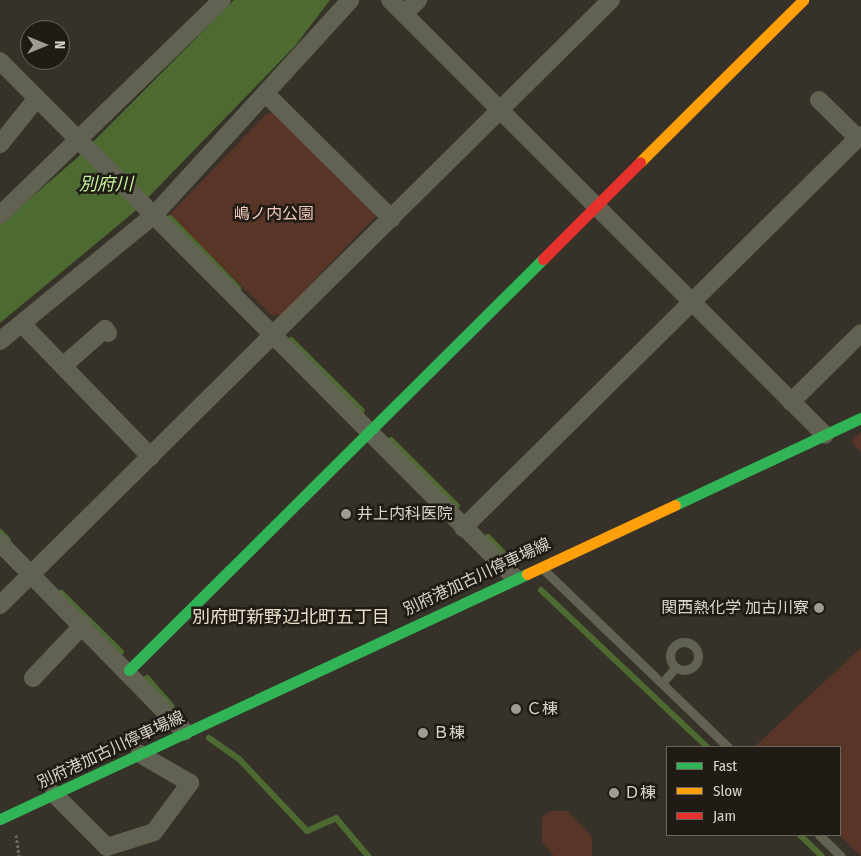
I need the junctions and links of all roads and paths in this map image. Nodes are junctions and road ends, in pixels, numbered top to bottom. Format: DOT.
graph roads {
  1 [pos="350,0"];
  2 [pos="390,0"];
  3 [pos="418,0"];
  4 [pos="611,0"];
  5 [pos="803,0"];
  6 [pos="212,3"];
  7 [pos="404,14"];
  8 [pos="0,61"];
  9 [pos="266,94"];
  10 [pos="37,98"];
  11 [pos="819,100"];
  12 [pos="501,110"];
  13 [pos="859,137"];
  14 [pos="79,140"];
  15 [pos="0,144"];
  16 [pos="595,205"];
  17 [pos="0,214"];
  18 [pos="154,215"];
  19 [pos="392,219"];
  20 [pos="695,301"];
  21 [pos="22,324"];
  22 [pos="108,333"];
  23 [pos="861,333"];
  24 [pos="275,337"];
  25 [pos="0,341"];
  26 [pos="63,366"];
  27 [pos="791,402"];
  28 [pos="861,418"];
  29 [pos="368,434"];
  30 [pos="825,435"];
  31 [pos="151,457"];
  32 [pos="463,528"];
  33 [pos="0,543"];
  34 [pos="539,565"];
  35 [pos="31,574"];
  36 [pos="514,578"];
  37 [pos="0,605"];
  38 [pos="83,625"];
  39 [pos="675,668"];
  40 [pos="129,670"];
  41 [pos="33,678"];
  42 [pos="662,683"];
  43 [pos="185,732"];
  44 [pos="727,746"];
  45 [pos="140,754"];
  46 [pos="54,794"];
  47 [pos="0,820"];
  48 [pos="7,836"];
  49 [pos="820,836"];
  50 [pos="19,856"];
  51 [pos="841,856"];
  1 -- 9 [label="street"];
  2 -- 7 [label="street"];
  3 -- 7 [label="street"];
  4 -- 12 [label="street"];
  5 -- 16 [label="main road"];
  6 -- 14 [label="street"];
  7 -- 12 [label="street"];
  8 -- 10 [label="street"];
  9 -- 18 [label="street"];
  9 -- 19 [label="street"];
  10 -- 14 [label="street"];
  10 -- 15 [label="street"];
  11 -- 13 [label="street"];
  12 -- 16 [label="street"];
  12 -- 19 [label="street"];
  13 -- 20 [label="street"];
  14 -- 17 [label="street"];
  14 -- 18 [label="street"];
  16 -- 20 [label="street"];
  16 -- 29 [label="main road"];
  18 -- 21 [label="street"];
  18 -- 24 [label="street"];
  19 -- 24 [label="street"];
  20 -- 27 [label="street"];
  20 -- 32 [label="street"];
  21 -- 25 [label="street"];
  21 -- 26 [label="street"];
  22 -- 26 [label="street"];
  23 -- 27 [label="street"];
  24 -- 29 [label="street"];
  24 -- 31 [label="street"];
  26 -- 31 [label="street"];
  27 -- 30 [label="street"];
  28 -- 30 [label="main road, 別府港加古川停車場線"];
  29 -- 32 [label="street"];
  29 -- 40 [label="main road"];
  30 -- 34 [label="main road, 別府港加古川停車場線"];
  31 -- 35 [label="street"];
  32 -- 36 [label="street"];
  33 -- 35 [label="street"];
  34 -- 36 [label="main road, 別府港加古川停車場線"];
  34 -- 42 [label="lane"];
  35 -- 37 [label="street"];
  35 -- 38 [label="street"];
  36 -- 43 [label="main road, 別府港加古川停車場線"];
  38 -- 40 [label="street"];
  38 -- 41 [label="street"];
  39 -- 42 [label="lane"];
  40 -- 43 [label="street"];
  42 -- 44 [label="lane"];
  43 -- 45 [label="main road, 別府港加古川停車場線"];
  45 -- 46 [label="main road, 別府港加古川停車場線"];
  45 -- 46 [label="street"];
  46 -- 47 [label="main road, 別府港加古川停車場線"];
  48 -- 50 [label="path"];
  49 -- 51 [label="lane"];
}
